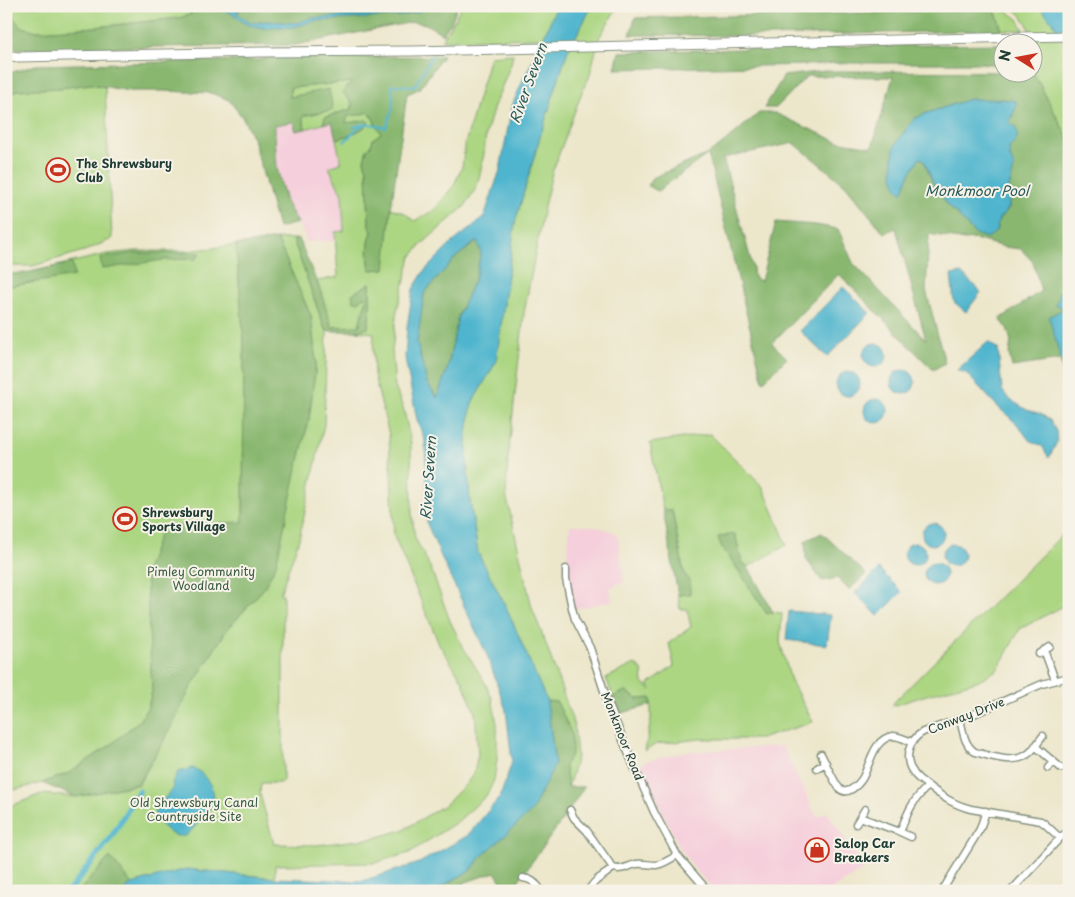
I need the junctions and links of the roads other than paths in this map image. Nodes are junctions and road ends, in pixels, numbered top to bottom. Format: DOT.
graph roads {
  1 [pos="1069,36"];
  2 [pos="6,55"];
  3 [pos="18,57"];
  4 [pos="6,59"];
  5 [pos="566,569"];
  6 [pos="1044,650"];
  7 [pos="1069,676"];
  8 [pos="1055,680"];
  9 [pos="960,720"];
  10 [pos="1043,736"];
  11 [pos="912,742"];
  12 [pos="1035,746"];
  13 [pos="821,754"];
  14 [pos="1054,762"];
  15 [pos="826,763"];
  16 [pos="817,768"];
  17 [pos="1048,768"];
  18 [pos="1061,768"];
  19 [pos="928,786"];
  20 [pos="865,809"];
  21 [pos="986,811"];
  22 [pos="570,815"];
  23 [pos="860,817"];
  24 [pos="856,824"];
  25 [pos="1069,830"];
  26 [pos="900,832"];
  27 [pos="911,837"];
  28 [pos="1060,838"];
  29 [pos="678,854"];
  30 [pos="613,868"];
  31 [pos="526,876"];
  32 [pos="541,891"];
  33 [pos="587,891"];
  34 [pos="708,891"];
  35 [pos="942,891"];
  36 [pos="1011,891"];
  1 -- 3 [label="highway"];
  2 -- 3 [label="highway"];
  3 -- 4 [label="highway"];
  5 -- 29 [label="street, Monkmoor Road"];
  6 -- 8 [label="street"];
  7 -- 8 [label="street, Conway Drive"];
  8 -- 9 [label="street, Conway Drive"];
  9 -- 11 [label="street, Conway Drive"];
  9 -- 12 [label="street"];
  10 -- 12 [label="street"];
  11 -- 15 [label="street"];
  11 -- 19 [label="street"];
  12 -- 14 [label="street"];
  13 -- 15 [label="street"];
  14 -- 17 [label="street"];
  14 -- 18 [label="street"];
  15 -- 16 [label="street"];
  19 -- 21 [label="street"];
  19 -- 26 [label="street"];
  20 -- 23 [label="street"];
  21 -- 28 [label="street"];
  21 -- 35 [label="street"];
  22 -- 30 [label="street"];
  23 -- 24 [label="street"];
  23 -- 26 [label="street"];
  25 -- 28 [label="street"];
  26 -- 27 [label="street"];
  28 -- 36 [label="street"];
  29 -- 30 [label="street"];
  29 -- 34 [label="street, Monkmoor Road"];
  30 -- 33 [label="street"];
  31 -- 32 [label="street"];
}
